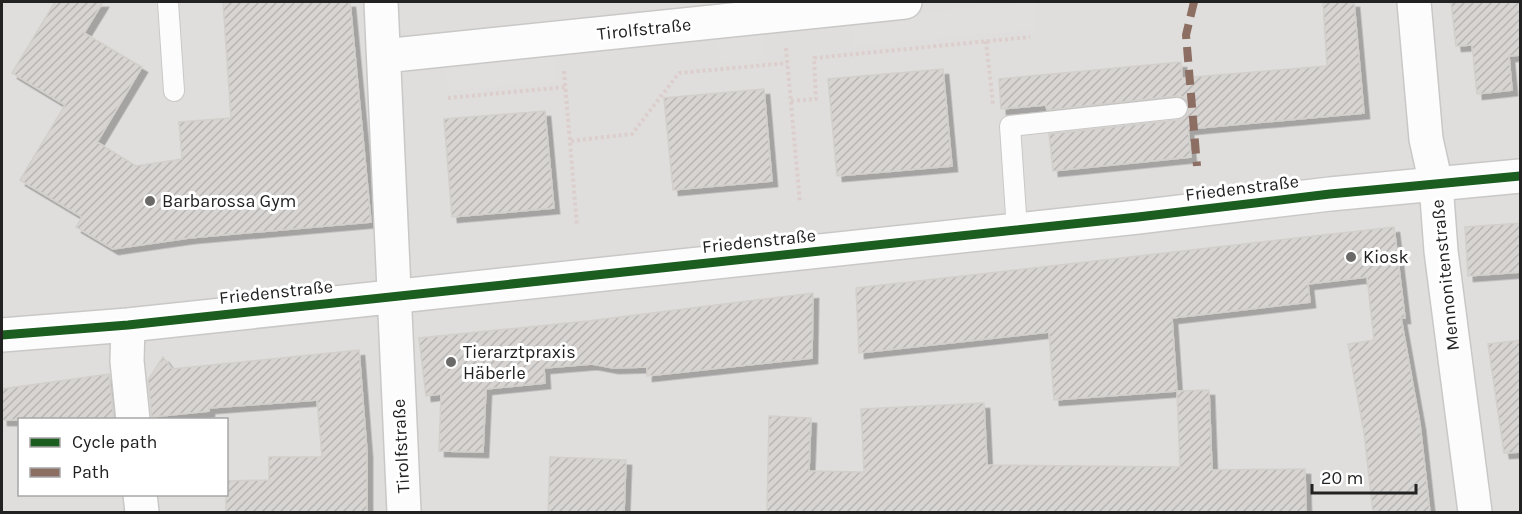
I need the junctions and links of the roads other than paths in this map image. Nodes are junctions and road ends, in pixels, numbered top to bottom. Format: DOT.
graph roads {
  1 [pos="168,2"];
  2 [pos="381,2"];
  3 [pos="905,2"];
  4 [pos="1414,2"];
  5 [pos="384,56"];
  6 [pos="174,91"];
  7 [pos="1177,108"];
  8 [pos="1521,176"];
  9 [pos="1436,184"];
  10 [pos="1017,230"];
  11 [pos="394,296"];
  12 [pos="128,325"];
  13 [pos="2,335"];
  14 [pos="133,418"];
  15 [pos="140,496"];
  16 [pos="142,513"];
  17 [pos="404,513"];
  18 [pos="1474,513"];
  1 -- 6 [label="lane"];
  2 -- 5 [label="street, Tirolfstraße"];
  3 -- 5 [label="street, Tirolfstraße"];
  4 -- 9 [label="street, Mennonitenstraße"];
  5 -- 11 [label="street, Tirolfstraße"];
  7 -- 10 [label="lane"];
  8 -- 9 [label="street, Friedenstraße"];
  9 -- 10 [label="street, Friedenstraße"];
  9 -- 18 [label="street, Mennonitenstraße"];
  10 -- 11 [label="street, Friedenstraße"];
  11 -- 12 [label="street, Friedenstraße"];
  11 -- 17 [label="street, Tirolfstraße"];
  12 -- 13 [label="street, Friedenstraße"];
  12 -- 14 [label="street"];
  15 -- 16 [label="street"];
}
